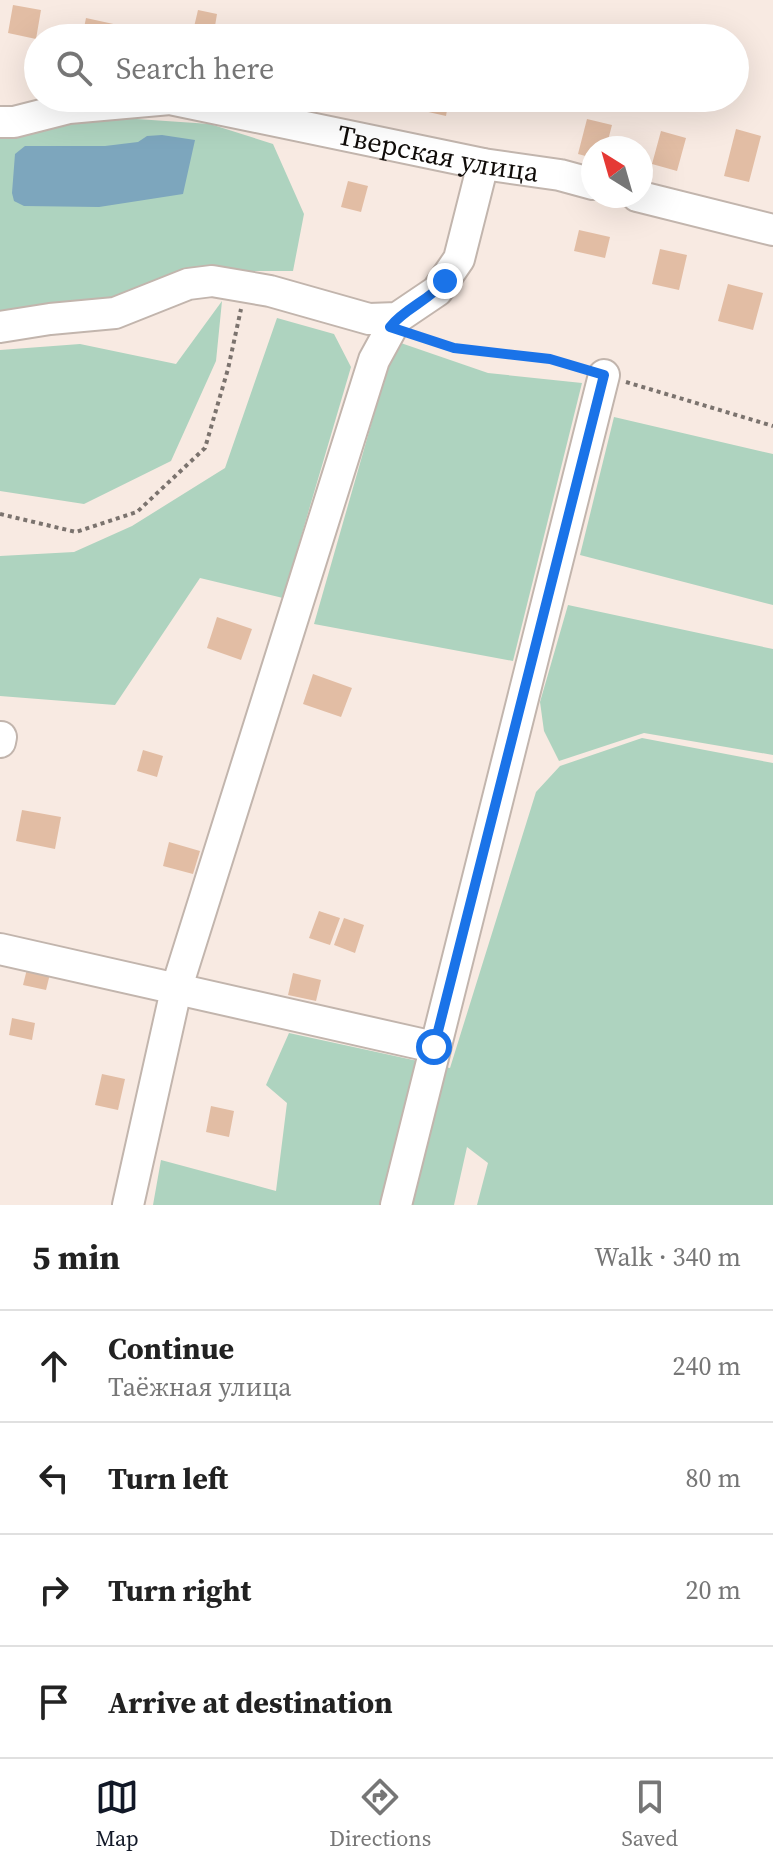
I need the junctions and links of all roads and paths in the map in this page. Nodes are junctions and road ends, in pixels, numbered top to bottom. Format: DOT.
graph roads {
  1 [pos="53,112"];
  2 [pos="233,112"];
  3 [pos="0,122"];
  4 [pos="483,164"];
  5 [pos="581,181"];
  6 [pos="653,200"];
  7 [pos="773,230"];
  8 [pos="246,287"];
  9 [pos="394,322"];
  10 [pos="0,327"];
  11 [pos="604,375"];
  12 [pos="773,426"];
  13 [pos="0,514"];
  14 [pos="0,949"];
  15 [pos="176,990"];
  16 [pos="434,1047"];
  17 [pos="128,1205"];
  18 [pos="396,1205"];
  1 -- 3 [label="street, Тверская улица"];
  2 -- 4 [label="street, Тверская улица"];
  4 -- 5 [label="street, Тверская улица"];
  4 -- 9 [label="street"];
  6 -- 7 [label="street"];
  8 -- 9 [label="street"];
  8 -- 10 [label="street"];
  8 -- 13 [label="path"];
  9 -- 11 [label="path"];
  9 -- 15 [label="street"];
  11 -- 12 [label="path"];
  11 -- 16 [label="street"];
  14 -- 15 [label="street"];
  15 -- 16 [label="street"];
  15 -- 17 [label="street"];
  16 -- 18 [label="street"];
}
